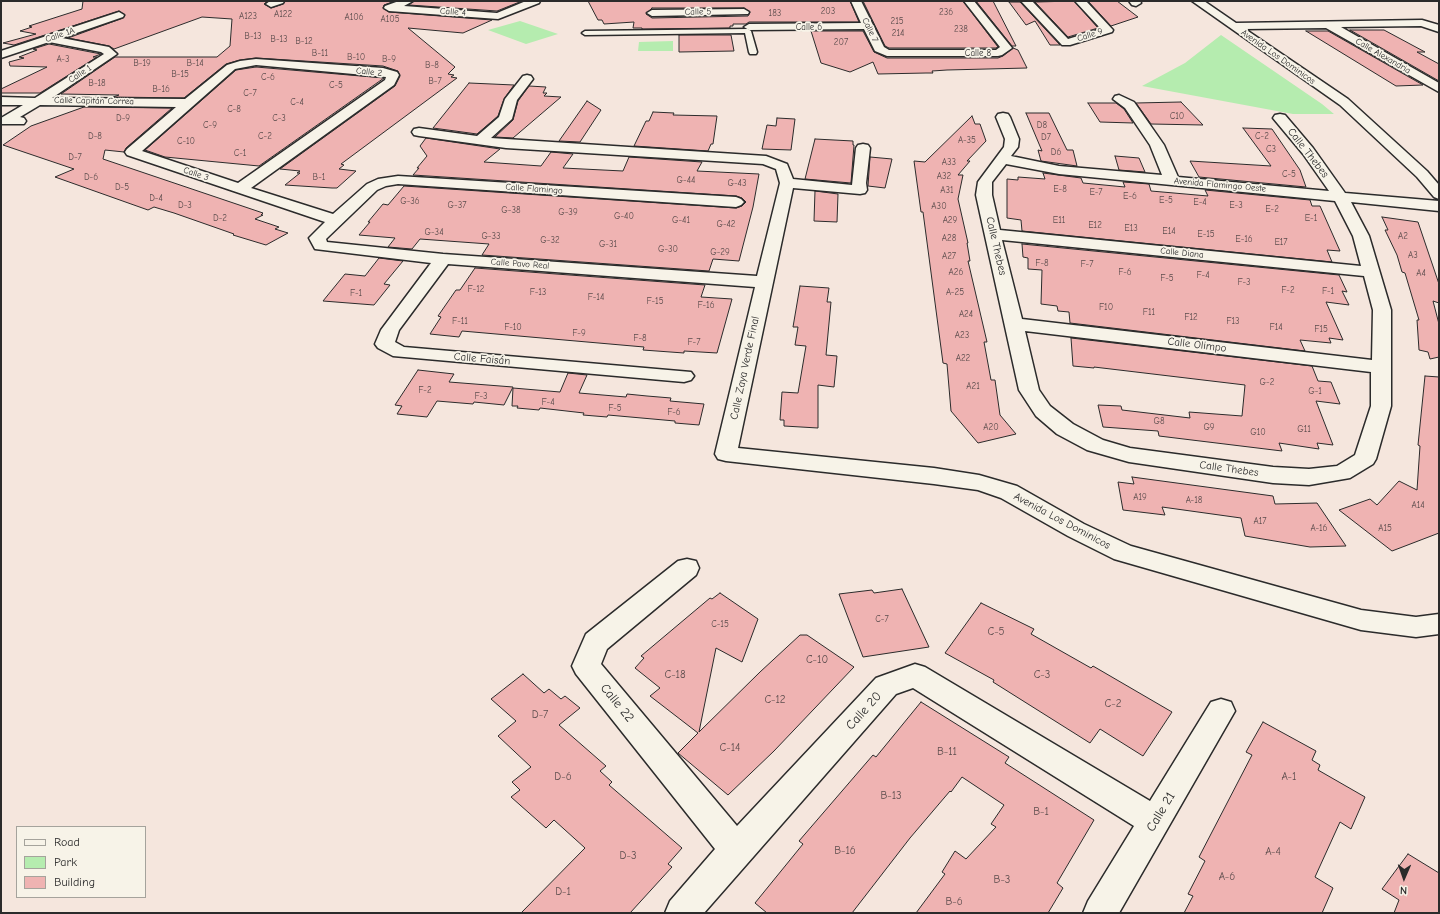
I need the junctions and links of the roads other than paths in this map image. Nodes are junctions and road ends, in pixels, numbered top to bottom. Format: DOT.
graph roads {
  1 [pos="408,1"];
  2 [pos="535,1"];
  3 [pos="742,1"];
  4 [pos="856,1"];
  5 [pos="969,1"];
  6 [pos="1026,1"];
  7 [pos="1080,1"];
  8 [pos="1200,3"];
  9 [pos="744,12"];
  10 [pos="652,13"];
  11 [pos="119,15"];
  12 [pos="1327,23"];
  13 [pos="868,26"];
  14 [pos="1233,26"];
  15 [pos="749,29"];
  16 [pos="1439,29"];
  17 [pos="586,34"];
  18 [pos="49,39"];
  19 [pos="753,52"];
  20 [pos="914,53"];
  21 [pos="1,55"];
  22 [pos="527,79"];
  23 [pos="1439,88"];
  24 [pos="1119,99"];
  25 [pos="40,100"];
  26 [pos="1,101"];
  27 [pos="189,102"];
  28 [pos="1003,117"];
  29 [pos="1280,118"];
  30 [pos="19,121"];
  31 [pos="419,132"];
  32 [pos="481,140"];
  33 [pos="863,148"];
  34 [pos="1002,160"];
  35 [pos="1172,181"];
  36 [pos="787,183"];
  37 [pos="240,189"];
  38 [pos="1439,194"];
  39 [pos="1340,196"];
  40 [pos="736,202"];
  41 [pos="1439,206"];
  42 [pos="339,217"];
  43 [pos="993,234"];
  44 [pos="442,259"];
  45 [pos="1371,272"];
  46 [pos="764,282"];
  47 [pos="1013,324"];
  48 [pos="1381,367"];
  49 [pos="684,376"];
  50 [pos="726,454"];
  51 [pos="687,568"];
  52 [pos="1439,624"];
  53 [pos="1221,711"];
  54 [pos="1155,822"];
  55 [pos="737,851"];
  56 [pos="682,913"];
  57 [pos="1100,913"];
  1 -- 2 [label="street, Calle 4"];
  3 -- 9 [label="street"];
  4 -- 13 [label="street, Calle 7"];
  5 -- 20 [label="street, Calle 8"];
  6 -- 7 [label="street, Calle 9"];
  8 -- 14 [label="street"];
  9 -- 10 [label="street, Calle 5"];
  9 -- 15 [label="street"];
  11 -- 18 [label="street, Calle 1A"];
  12 -- 14 [label="street, Avenida Los Dominicos"];
  12 -- 16 [label="street, Avenida Los Dominicos"];
  12 -- 23 [label="street, Calle Alexandria"];
  13 -- 15 [label="street, Calle 6"];
  13 -- 20 [label="street, Calle 7"];
  14 -- 38 [label="street, Avenida Los Dominicos"];
  15 -- 17 [label="lane"];
  15 -- 19 [label="lane"];
  18 -- 21 [label="street, Calle 1A"];
  18 -- 25 [label="street, Calle 1"];
  22 -- 32 [label="street"];
  24 -- 35 [label="street"];
  25 -- 26 [label="street, Calle Capitán Correa"];
  25 -- 27 [label="street, Calle Capitán Correa"];
  25 -- 30 [label="street, Calle 1"];
  27 -- 37 [label="street, Calle 3"];
  27 -- 37 [label="street, Calle 2"];
  28 -- 34 [label="street, Calle Thebes"];
  29 -- 39 [label="street, Calle Thebes"];
  31 -- 32 [label="street"];
  32 -- 36 [label="street"];
  33 -- 36 [label="street"];
  34 -- 35 [label="street, Avenida Flamingo Oeste"];
  34 -- 43 [label="street, Calle Thebes"];
  35 -- 39 [label="street, Avenida Flamingo Oeste"];
  36 -- 46 [label="street, Calle Zaya Verde Final"];
  37 -- 42 [label="street, Calle 3"];
  39 -- 41 [label="street, Avenida Flamingo Oeste"];
  39 -- 45 [label="street, Calle Thebes"];
  40 -- 42 [label="street, Calle Flamingo"];
  42 -- 44 [label="street, Calle Pavo Real"];
  43 -- 45 [label="street, Calle Diana"];
  43 -- 47 [label="street, Calle Thebes"];
  44 -- 46 [label="street, Calle Pavo Real"];
  44 -- 49 [label="street, Calle Faisán"];
  45 -- 48 [label="street, Calle Thebes"];
  46 -- 50 [label="street, Calle Zaya Verde Final"];
  47 -- 48 [label="street, Calle Olimpo"];
  47 -- 48 [label="street, Calle Thebes"];
  50 -- 52 [label="street, Avenida Los Dominicos"];
  51 -- 55 [label="street, Calle 22"];
  53 -- 54 [label="street, Calle 21"];
  54 -- 55 [label="street, Calle 20"];
  54 -- 57 [label="street, Calle 21"];
  55 -- 56 [label="street, Calle 20"];
}
